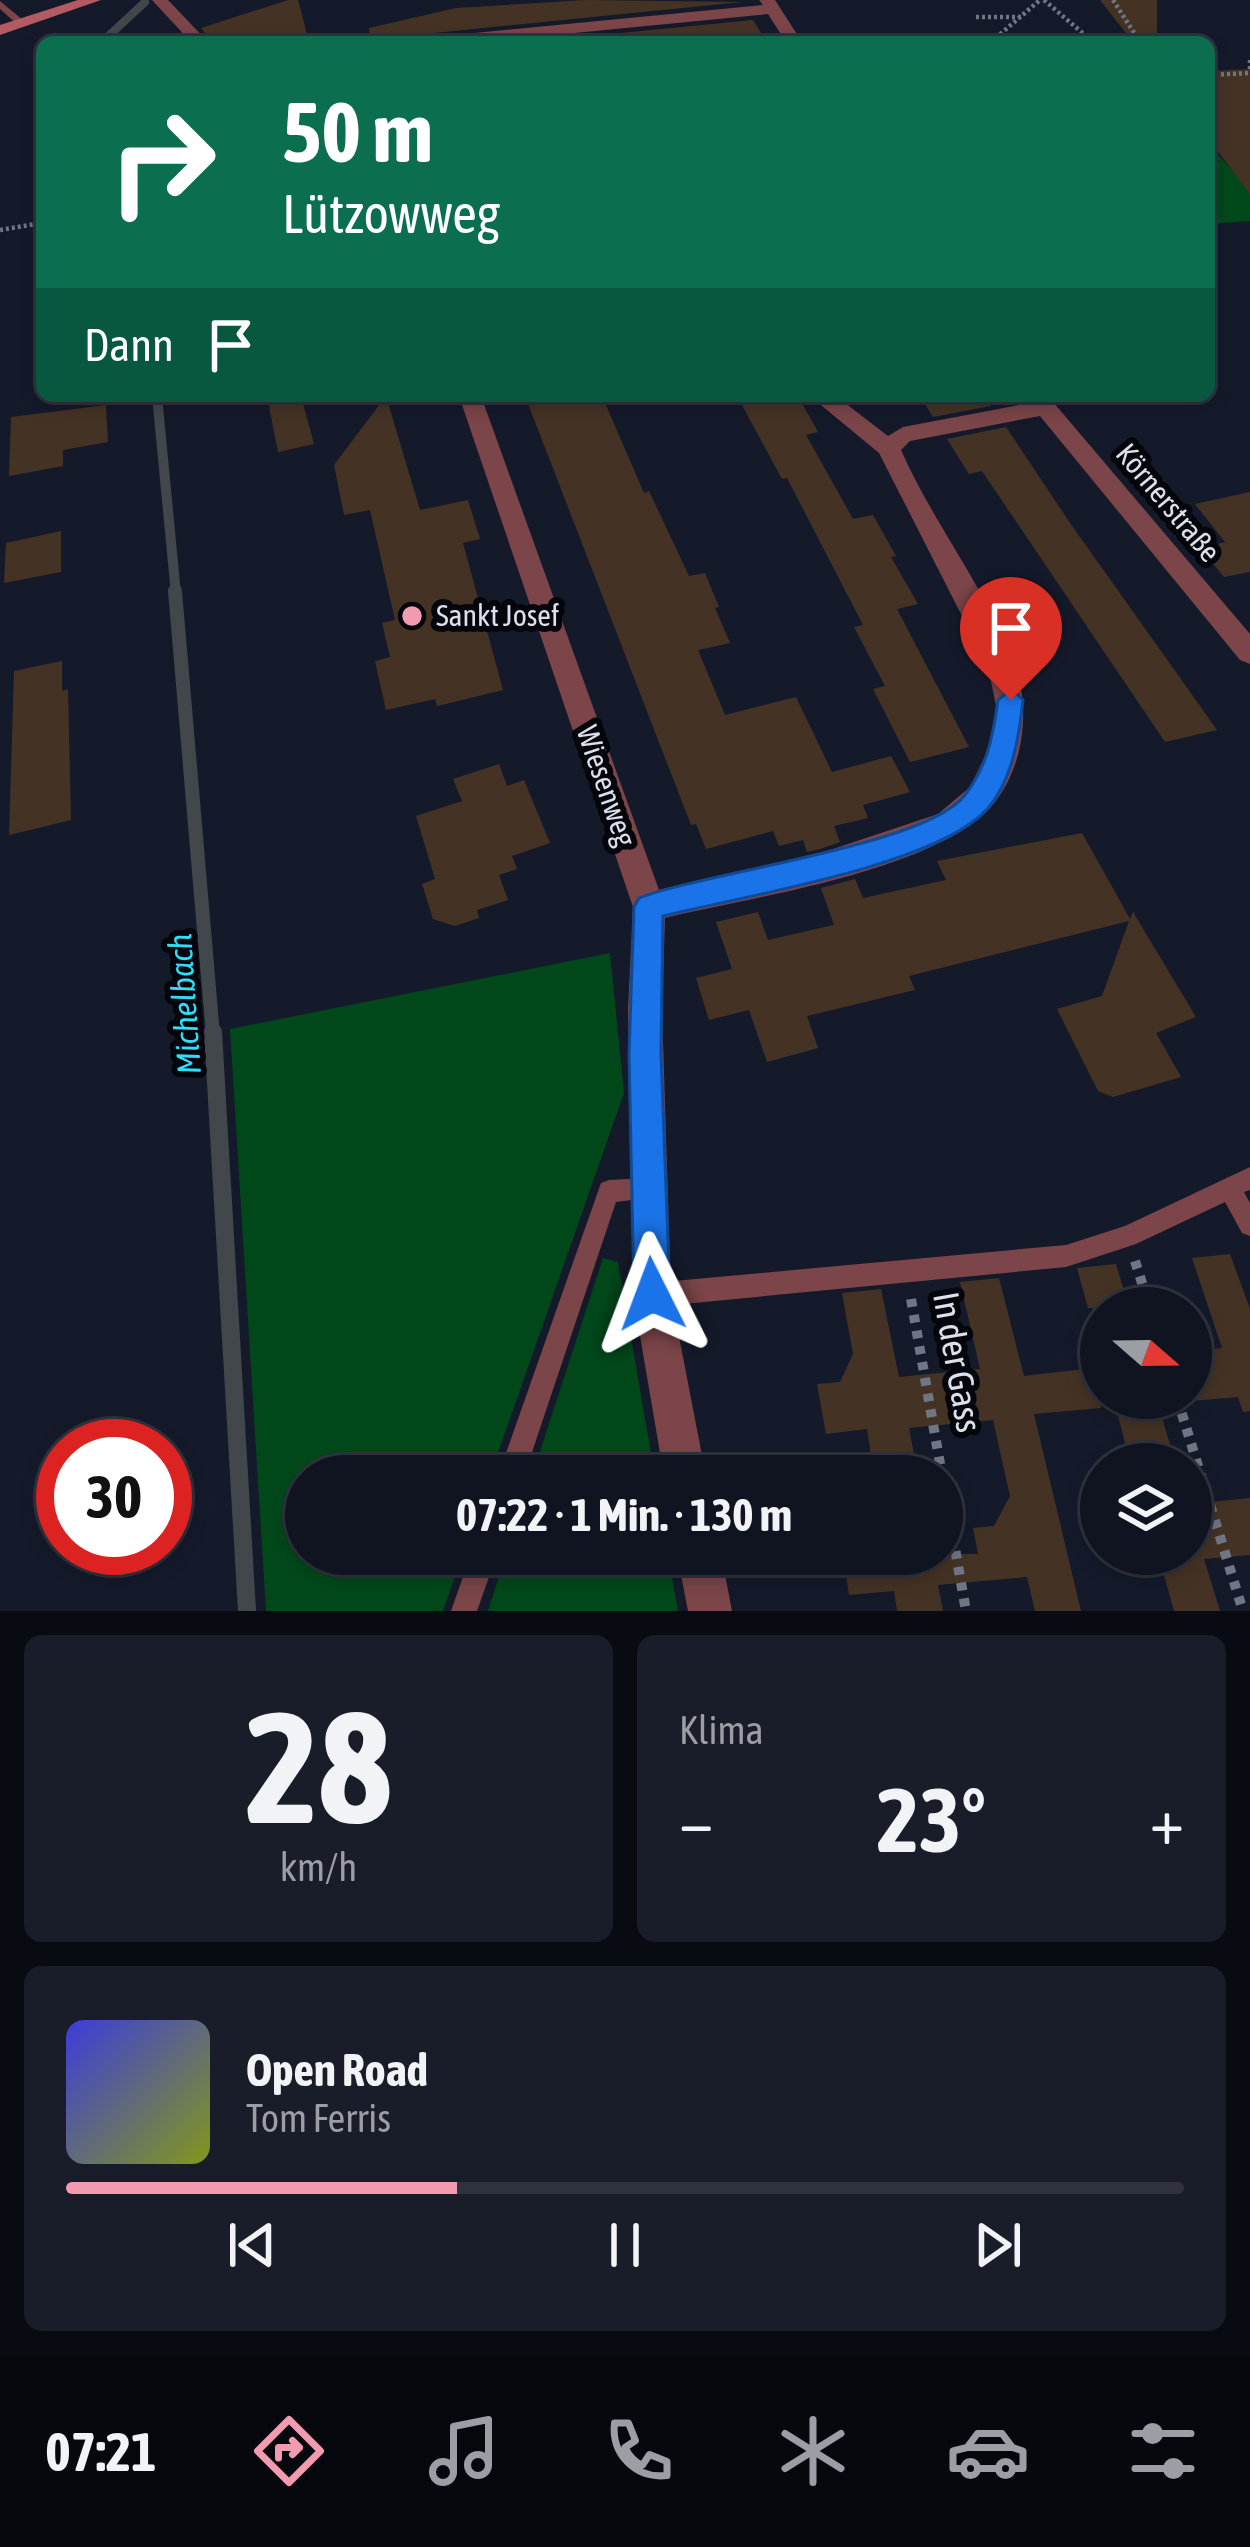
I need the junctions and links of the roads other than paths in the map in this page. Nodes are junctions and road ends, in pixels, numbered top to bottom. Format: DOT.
graph roads {
  1 [pos="93,0"];
  2 [pos="160,0"];
  3 [pos="0,4"];
  4 [pos="770,4"];
  5 [pos="21,23"];
  6 [pos="0,30"];
  7 [pos="194,36"];
  8 [pos="487,36"];
  9 [pos="790,36"];
  10 [pos="472,402"];
  11 [pos="829,402"];
  12 [pos="1040,402"];
  13 [pos="889,448"];
  14 [pos="1250,652"];
  15 [pos="649,907"];
  16 [pos="1239,1183"];
  17 [pos="647,1190"];
  18 [pos="1250,1225"];
  19 [pos="652,1294"];
  20 [pos="518,1455"];
  21 [pos="681,1455"];
  22 [pos="477,1575"];
  23 [pos="703,1575"];
  24 [pos="464,1611"];
  25 [pos="710,1611"];
  1 -- 5 [label="main road"];
  2 -- 7 [label="street"];
  3 -- 5 [label="lane"];
  4 -- 8 [label="street"];
  4 -- 9 [label="street"];
  5 -- 6 [label="main road"];
  10 -- 15 [label="street, Wiesenweg"];
  11 -- 13 [label="street"];
  12 -- 13 [label="street"];
  12 -- 14 [label="street, Körnerstraße"];
  13 -- 15 [label="street"];
  15 -- 17 [label="street, Wiesenweg"];
  16 -- 18 [label="lane, In der Gass"];
  16 -- 19 [label="lane, In der Gass"];
  17 -- 19 [label="street, Wiesenweg"];
  17 -- 20 [label="lane"];
  19 -- 21 [label="street, Wiesenweg"];
  22 -- 24 [label="lane"];
  23 -- 25 [label="street"];
}
